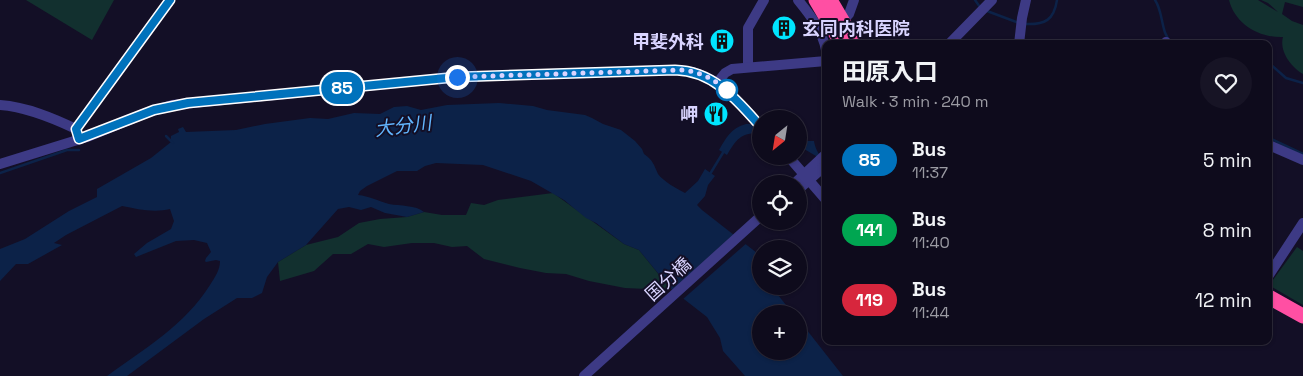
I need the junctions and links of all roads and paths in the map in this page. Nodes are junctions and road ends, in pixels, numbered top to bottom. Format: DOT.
graph roads {
  1 [pos="170,0"];
  2 [pos="764,0"];
  3 [pos="798,0"];
  4 [pos="816,0"];
  5 [pos="830,0"];
  6 [pos="854,0"];
  7 [pos="992,0"];
  8 [pos="1026,0"];
  9 [pos="842,22"];
  10 [pos="823,40"];
  11 [pos="840,40"];
  12 [pos="853,40"];
  13 [pos="953,40"];
  14 [pos="1019,40"];
  15 [pos="822,61"];
  16 [pos="748,67"];
  17 [pos="718,83"];
  18 [pos="0,105"];
  19 [pos="752,117"];
  20 [pos="78,134"];
  21 [pos="1272,146"];
  22 [pos="1303,160"];
  23 [pos="0,164"];
  24 [pos="796,165"];
  25 [pos="821,166"];
  26 [pos="805,175"];
  27 [pos="807,177"];
  28 [pos="822,195"];
  29 [pos="1303,224"];
  30 [pos="752,226"];
  31 [pos="1272,270"];
  32 [pos="1272,298"];
  33 [pos="1303,316"];
  34 [pos="584,376"];
  1 -- 20 [label="street"];
  2 -- 16 [label="street"];
  3 -- 10 [label="street"];
  4 -- 11 [label="highway"];
  5 -- 9 [label="highway"];
  6 -- 9 [label="street"];
  7 -- 13 [label="street"];
  8 -- 14 [label="street"];
  9 -- 12 [label="highway"];
  15 -- 16 [label="street"];
  16 -- 17 [label="street"];
  17 -- 19 [label="street"];
  17 -- 20 [label="street"];
  18 -- 20 [label="street"];
  20 -- 23 [label="street"];
  21 -- 22 [label="street"];
  24 -- 26 [label="street"];
  25 -- 27 [label="street"];
  27 -- 28 [label="street"];
  29 -- 31 [label="street"];
  30 -- 34 [label="street, 国分橋"];
  32 -- 33 [label="highway"];
}
